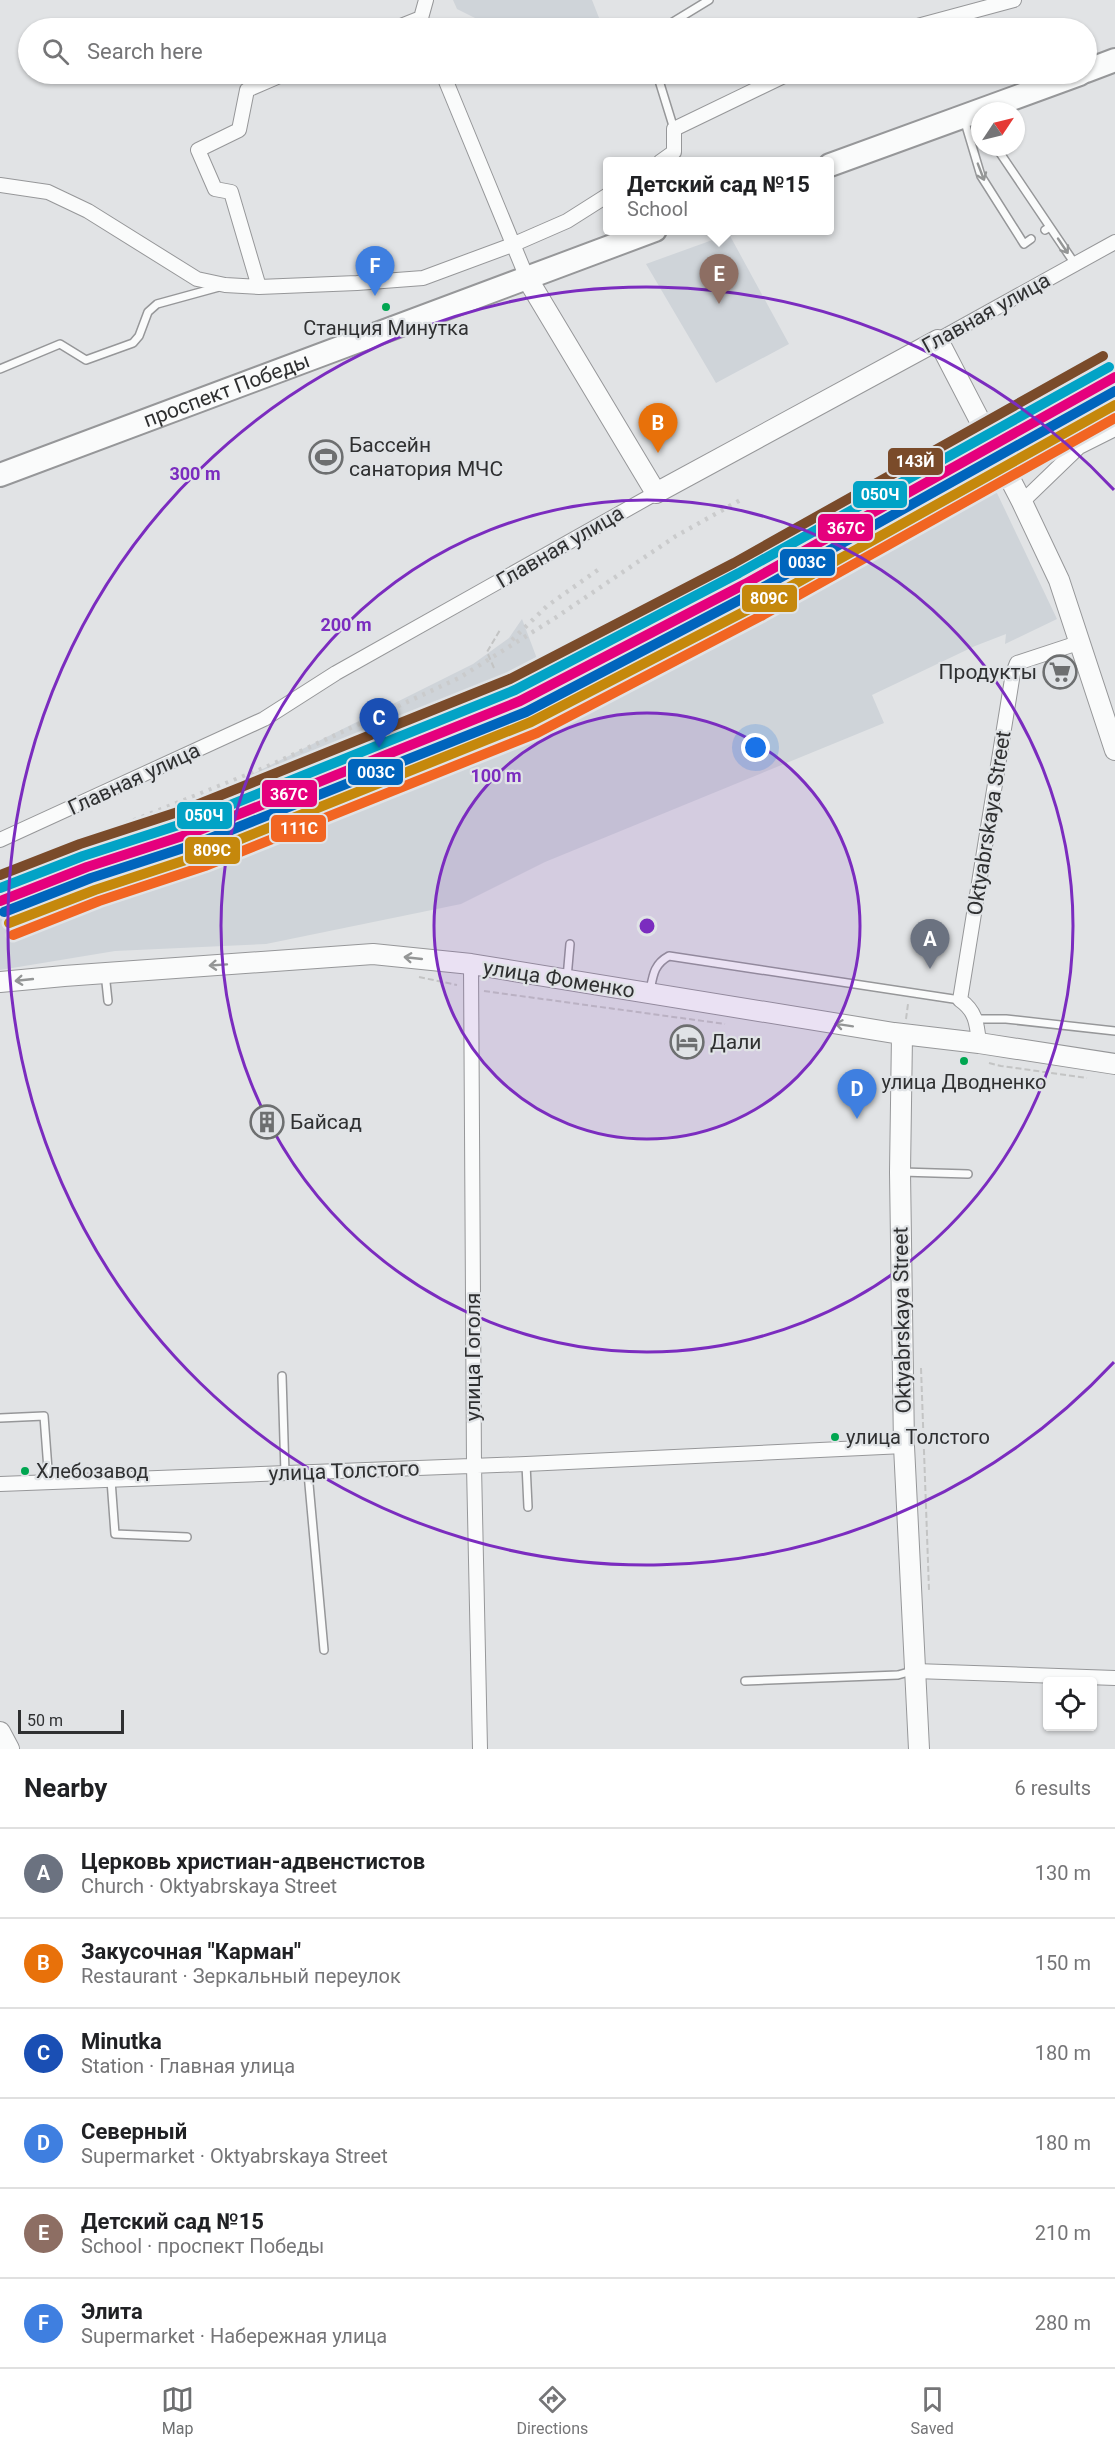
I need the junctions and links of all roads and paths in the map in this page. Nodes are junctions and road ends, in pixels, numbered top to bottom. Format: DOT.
graph roads {
  1 [pos="426,0"];
  2 [pos="710,0"];
  3 [pos="1014,0"];
  4 [pos="424,18"];
  5 [pos="680,18"];
  6 [pos="947,18"];
  7 [pos="1115,60"];
  8 [pos="1097,67"];
  9 [pos="261,84"];
  10 [pos="447,84"];
  11 [pos="660,84"];
  12 [pos="767,84"];
  13 [pos="1055,84"];
  14 [pos="1009,102"];
  15 [pos="971,117"];
  16 [pos="674,129"];
  17 [pos="978,156"];
  18 [pos="1002,156"];
  19 [pos="667,157"];
  20 [pos="834,164"];
  21 [pos="0,185"];
  22 [pos="603,198"];
  23 [pos="644,235"];
  24 [pos="1031,239"];
  25 [pos="1115,243"];
  26 [pos="512,245"];
  27 [pos="1075,264"];
  28 [pos="527,278"];
  29 [pos="225,285"];
  30 [pos="259,287"];
  31 [pos="938,340"];
  32 [pos="0,369"];
  33 [pos="1115,429"];
  34 [pos="0,475"];
  35 [pos="656,493"];
  36 [pos="1022,502"];
  37 [pos="500,630"];
  38 [pos="1081,642"];
  39 [pos="494,668"];
  40 [pos="1115,750"];
  41 [pos="0,840"];
  42 [pos="570,945"];
  43 [pos="471,964"];
  44 [pos="105,973"];
  45 [pos="413,976"];
  46 [pos="567,980"];
  47 [pos="0,982"];
  48 [pos="471,988"];
  49 [pos="650,994"];
  50 [pos="960,1000"];
  51 [pos="108,1001"];
  52 [pos="977,1019"];
  53 [pos="729,1024"];
  54 [pos="1115,1032"];
  55 [pos="902,1035"];
  56 [pos="980,1051"];
  57 [pos="1115,1064"];
  58 [pos="1092,1079"];
  59 [pos="900,1172"];
  60 [pos="968,1174"];
  61 [pos="921,1362"];
  62 [pos="282,1376"];
  63 [pos="0,1418"];
  64 [pos="904,1446"];
  65 [pos="526,1464"];
  66 [pos="474,1466"];
  67 [pos="285,1473"];
  68 [pos="308,1473"];
  69 [pos="111,1480"];
  70 [pos="49,1482"];
  71 [pos="0,1484"];
  72 [pos="528,1507"];
  73 [pos="187,1537"];
  74 [pos="930,1600"];
  75 [pos="324,1650"];
  76 [pos="915,1671"];
  77 [pos="1115,1678"];
  78 [pos="745,1682"];
  79 [pos="0,1732"];
  80 [pos="9,1749"];
  81 [pos="480,1749"];
  82 [pos="919,1749"];
  1 -- 4 [label="street"];
  2 -- 5 [label="lane"];
  3 -- 6 [label="street"];
  7 -- 8 [label="main road"];
  9 -- 30 [label="street"];
  10 -- 26 [label="street"];
  11 -- 16 [label="lane"];
  12 -- 16 [label="street"];
  13 -- 14 [label="main road"];
  15 -- 20 [label="main road"];
  16 -- 19 [label="street"];
  17 -- 24 [label="lane, one-way"];
  18 -- 27 [label="lane, one-way"];
  21 -- 29 [label="street"];
  22 -- 26 [label="street"];
  23 -- 28 [label="main road, проспект Победы"];
  25 -- 27 [label="street, Главная улица"];
  26 -- 28 [label="street"];
  26 -- 30 [label="street"];
  27 -- 31 [label="street, Главная улица"];
  28 -- 34 [label="main road, проспект Победы"];
  28 -- 35 [label="street"];
  29 -- 30 [label="street"];
  29 -- 32 [label="lane"];
  31 -- 35 [label="street, Главная улица"];
  31 -- 36 [label="street"];
  33 -- 36 [label="street"];
  35 -- 41 [label="street, Главная улица"];
  36 -- 38 [label="street"];
  37 -- 39 [label="path"];
  38 -- 40 [label="street"];
  38 -- 50 [label="street, Oktyabrskaya Street"];
  42 -- 46 [label="lane"];
  43 -- 44 [label="street, улица Фоменко, one-way"];
  43 -- 46 [label="street, улица Фоменко"];
  43 -- 48 [label="street, улица Гоголя"];
  44 -- 47 [label="street, улица Фоменко, one-way"];
  44 -- 51 [label="lane"];
  45 -- 48 [label="path"];
  46 -- 49 [label="street, улица Фоменко"];
  48 -- 53 [label="path"];
  48 -- 66 [label="street, улица Гоголя"];
  49 -- 50 [label="lane"];
  55 -- 49 [label="street, улица Фоменко, one-way"];
  50 -- 52 [label="street"];
  52 -- 54 [label="lane"];
  52 -- 56 [label="street"];
  55 -- 56 [label="street, улица Фоменко"];
  55 -- 59 [label="street, Oktyabrskaya Street"];
  56 -- 57 [label="street, улица Фоменко"];
  56 -- 58 [label="path"];
  59 -- 60 [label="lane"];
  59 -- 64 [label="street, Oktyabrskaya Street"];
  61 -- 74 [label="path"];
  62 -- 67 [label="lane"];
  63 -- 70 [label="lane"];
  64 -- 65 [label="street, улица Толстого"];
  64 -- 76 [label="street, Oktyabrskaya Street"];
  65 -- 66 [label="street, улица Толстого"];
  65 -- 72 [label="lane"];
  66 -- 68 [label="street, улица Толстого"];
  66 -- 81 [label="street, улица Гоголя"];
  67 -- 68 [label="street, улица Толстого"];
  67 -- 69 [label="street, улица Толстого"];
  68 -- 75 [label="lane"];
  69 -- 70 [label="street, улица Толстого"];
  69 -- 73 [label="lane"];
  70 -- 71 [label="street, улица Толстого"];
  76 -- 77 [label="street"];
  76 -- 78 [label="lane"];
  76 -- 82 [label="street, Oktyabrskaya Street"];
  79 -- 80 [label="street"];
}
